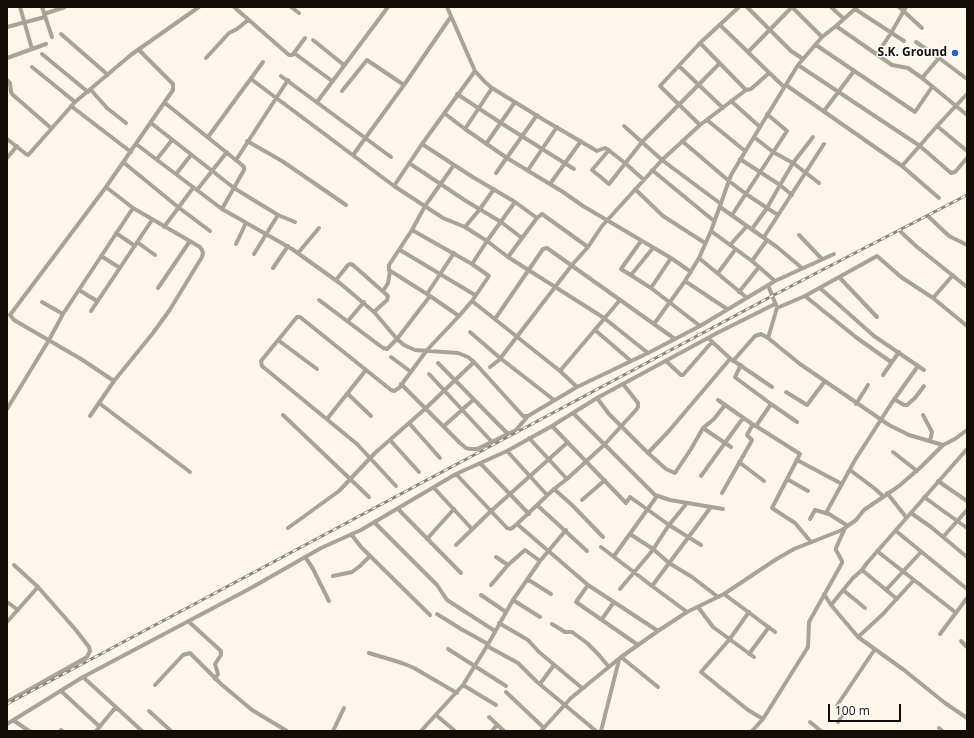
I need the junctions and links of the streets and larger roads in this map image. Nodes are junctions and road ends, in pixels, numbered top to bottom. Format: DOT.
graph roads {
  1 [pos="20,7"];
  2 [pos="42,7"];
  3 [pos="65,7"];
  4 [pos="199,7"];
  5 [pos="234,7"];
  6 [pos="292,7"];
  7 [pos="388,7"];
  8 [pos="447,7"];
  9 [pos="739,7"];
  10 [pos="747,7"];
  11 [pos="792,7"];
  12 [pos="831,7"];
  13 [pos="899,7"];
  14 [pos="856,8"];
  15 [pos="905,9"];
  16 [pos="299,13"];
  17 [pos="44,15"];
  18 [pos="450,18"];
  19 [pos="843,18"];
  20 [pos="248,20"];
  21 [pos="24,22"];
  22 [pos="720,25"];
  23 [pos="836,26"];
  24 [pos="7,27"];
  25 [pos="922,28"];
  26 [pos="770,30"];
  27 [pos="891,33"];
  28 [pos="61,34"];
  29 [pos="52,37"];
  30 [pos="822,37"];
  31 [pos="305,38"];
  32 [pos="313,40"];
  33 [pos="904,41"];
  34 [pos="916,42"];
  35 [pos="700,43"];
  36 [pos="46,44"];
  37 [pos="816,45"];
  38 [pos="32,49"];
  39 [pos="139,50"];
  40 [pos="748,52"];
  41 [pos="294,53"];
  42 [pos="42,54"];
  43 [pos="877,54"];
  44 [pos="7,57"];
  45 [pos="206,58"];
  46 [pos="940,58"];
  47 [pos="802,59"];
  48 [pos="263,62"];
  49 [pos="720,63"];
  50 [pos="344,65"];
  51 [pos="798,65"];
  52 [pos="679,66"];
  53 [pos="32,67"];
  54 [pos="475,71"];
  55 [pos="854,71"];
  56 [pos="769,73"];
  57 [pos="108,75"];
  58 [pos="281,76"];
  59 [pos="922,78"];
  60 [pos="251,79"];
  61 [pos="967,79"];
  62 [pos="7,80"];
  63 [pos="288,80"];
  64 [pos="332,81"];
  65 [pos="698,84"];
  66 [pos="404,85"];
  67 [pos="785,86"];
  68 [pos="932,86"];
  69 [pos="492,88"];
  70 [pos="746,90"];
  71 [pos="89,91"];
  72 [pos="342,91"];
  73 [pos="839,92"];
  74 [pos="457,94"];
  75 [pos="967,94"];
  76 [pos="276,98"];
  77 [pos="731,101"];
  78 [pos="75,102"];
  79 [pos="165,102"];
  80 [pos="317,102"];
  81 [pos="515,102"];
  82 [pos="678,104"];
  83 [pos="71,106"];
  84 [pos="955,106"];
  85 [pos="479,108"];
  86 [pos="723,108"];
  87 [pos="824,112"];
  88 [pos="444,113"];
  89 [pos="767,114"];
  90 [pos="967,115"];
  91 [pos="537,116"];
  92 [pos="707,120"];
  93 [pos="126,123"];
  94 [pos="151,123"];
  95 [pos="501,123"];
  96 [pos="700,125"];
  97 [pos="624,126"];
  98 [pos="937,126"];
  99 [pos="557,127"];
  100 [pos="760,127"];
  101 [pos="51,128"];
  102 [pos="465,130"];
  103 [pos="208,137"];
  104 [pos="522,137"];
  105 [pos="754,137"];
  106 [pos="813,137"];
  107 [pos="7,139"];
  108 [pos="365,139"];
  109 [pos="172,140"];
  110 [pos="247,141"];
  111 [pos="581,141"];
  112 [pos="682,141"];
  113 [pos="642,142"];
  114 [pos="136,144"];
  115 [pos="422,144"];
  116 [pos="486,144"];
  117 [pos="824,144"];
  118 [pos="17,146"];
  119 [pos="920,146"];
  120 [pos="542,149"];
  121 [pos="609,150"];
  122 [pos="745,151"];
  123 [pos="967,151"];
  124 [pos="131,152"];
  125 [pos="227,152"];
  126 [pos="773,152"];
  127 [pos="191,155"];
  128 [pos="353,155"];
  129 [pos="391,157"];
  130 [pos="7,158"];
  131 [pos="507,158"];
  132 [pos="967,158"];
  133 [pos="156,159"];
  134 [pos="740,159"];
  135 [pos="236,160"];
  136 [pos="662,160"];
  137 [pos="123,162"];
  138 [pos="625,162"];
  139 [pos="410,163"];
  140 [pos="793,163"];
  141 [pos="565,164"];
  142 [pos="454,165"];
  143 [pos="902,166"];
  144 [pos="574,169"];
  145 [pos="528,170"];
  146 [pos="652,170"];
  147 [pos="212,171"];
  148 [pos="760,172"];
  149 [pos="496,173"];
  150 [pos="805,173"];
  151 [pos="176,174"];
  152 [pos="644,180"];
  153 [pos="729,181"];
  154 [pos="440,183"];
  155 [pos="819,183"];
  156 [pos="550,184"];
  157 [pos="780,185"];
  158 [pos="394,186"];
  159 [pos="106,187"];
  160 [pos="234,188"];
  161 [pos="195,189"];
  162 [pos="494,189"];
  163 [pos="635,190"];
  164 [pos="746,194"];
  165 [pos="792,194"];
  166 [pos="938,198"];
  167 [pos="515,202"];
  168 [pos="346,205"];
  169 [pos="425,206"];
  170 [pos="721,206"];
  171 [pos="178,207"];
  172 [pos="133,208"];
  173 [pos="767,208"];
  174 [pos="480,209"];
  175 [pos="222,210"];
  176 [pos="278,215"];
  177 [pos="732,215"];
  178 [pos="778,215"];
  179 [pos="929,217"];
  180 [pos="537,218"];
  181 [pos="152,220"];
  182 [pos="607,220"];
  183 [pos="714,221"];
  184 [pos="295,222"];
  185 [pos="501,222"];
  186 [pos="246,223"];
  187 [pos="746,226"];
  188 [pos="164,227"];
  189 [pos="466,227"];
  190 [pos="320,228"];
  191 [pos="752,229"];
  192 [pos="412,230"];
  193 [pos="210,231"];
  194 [pos="711,231"];
  195 [pos="116,232"];
  196 [pos="901,232"];
  197 [pos="266,234"];
  198 [pos="799,235"];
  199 [pos="522,238"];
  200 [pos="766,239"];
  201 [pos="190,241"];
  202 [pos="487,241"];
  203 [pos="641,241"];
  204 [pos="705,243"];
  205 [pos="136,244"];
  206 [pos="236,244"];
  207 [pos="730,245"];
  208 [pos="967,245"];
  209 [pos="288,246"];
  210 [pos="588,247"];
  211 [pos="653,248"];
  212 [pos="400,250"];
  213 [pos="736,250"];
  214 [pos="298,253"];
  215 [pos="454,253"];
  216 [pos="155,254"];
  217 [pos="254,254"];
  218 [pos="834,254"];
  219 [pos="101,256"];
  220 [pos="508,257"];
  221 [pos="671,258"];
  222 [pos="699,258"];
  223 [pos="822,259"];
  224 [pos="752,261"];
  225 [pos="472,264"];
  226 [pos="572,265"];
  227 [pos="759,267"];
  228 [pos="120,268"];
  229 [pos="273,268"];
  230 [pos="802,268"];
  231 [pos="390,271"];
  232 [pos="529,271"];
  233 [pos="691,272"];
  234 [pos="718,273"];
  235 [pos="440,274"];
  236 [pos="953,275"];
  237 [pos="631,276"];
  238 [pos="839,277"];
  239 [pos="336,280"];
  240 [pos="775,280"];
  241 [pos="685,281"];
  242 [pos="768,285"];
  243 [pos="556,287"];
  244 [pos="967,287"];
  245 [pos="158,288"];
  246 [pos="651,288"];
  247 [pos="820,288"];
  248 [pos="79,290"];
  249 [pos="383,291"];
  250 [pos="739,292"];
  251 [pos="429,295"];
  252 [pos="476,295"];
  253 [pos="805,296"];
  254 [pos="746,298"];
  255 [pos="933,298"];
  256 [pos="319,300"];
  257 [pos="620,300"];
  258 [pos="97,301"];
  259 [pos="472,301"];
  260 [pos="42,302"];
  261 [pos="364,302"];
  262 [pos="670,303"];
  263 [pos="776,306"];
  264 [pos="727,309"];
  265 [pos="91,311"];
  266 [pos="374,312"];
  267 [pos="63,314"];
  268 [pos="459,316"];
  269 [pos="877,317"];
  270 [pos="604,318"];
  271 [pos="495,319"];
  272 [pos="348,322"];
  273 [pos="654,324"];
  274 [pos="700,326"];
  275 [pos="967,326"];
  276 [pos="595,330"];
  277 [pos="470,332"];
  278 [pos="517,337"];
  279 [pos="708,338"];
  280 [pos="768,338"];
  281 [pos="397,339"];
  282 [pos="675,339"];
  283 [pos="49,340"];
  284 [pos="278,340"];
  285 [pos="712,342"];
  286 [pos="427,350"];
  287 [pos="899,352"];
  288 [pos="648,353"];
  289 [pos="391,357"];
  290 [pos="500,358"];
  291 [pos="732,360"];
  292 [pos="631,361"];
  293 [pos="666,361"];
  294 [pos="474,362"];
  295 [pos="891,362"];
  296 [pos="438,363"];
  297 [pos="741,365"];
  298 [pos="918,366"];
  299 [pos="490,367"];
  300 [pos="317,369"];
  301 [pos="366,370"];
  302 [pos="924,370"];
  303 [pos="560,371"];
  304 [pos="411,372"];
  305 [pos="429,374"];
  306 [pos="884,375"];
  307 [pos="454,380"];
  308 [pos="114,381"];
  309 [pos="825,381"];
  310 [pos="401,384"];
  311 [pos="623,384"];
  312 [pos="868,385"];
  313 [pos="924,386"];
  314 [pos="577,387"];
  315 [pos="772,387"];
  316 [pos="444,390"];
  317 [pos="786,392"];
  318 [pos="348,394"];
  319 [pos="597,398"];
  320 [pos="894,399"];
  321 [pos="473,400"];
  322 [pos="554,400"];
  323 [pos="718,400"];
  324 [pos="99,403"];
  325 [pos="771,404"];
  326 [pos="856,404"];
  327 [pos="725,405"];
  328 [pos="426,408"];
  329 [pos="7,409"];
  330 [pos="462,409"];
  331 [pos="573,412"];
  332 [pos="283,415"];
  333 [pos="923,415"];
  334 [pos="90,416"];
  335 [pos="371,416"];
  336 [pos="528,416"];
  337 [pos="744,418"];
  338 [pos="327,419"];
  339 [pos="880,420"];
  340 [pos="797,422"];
  341 [pos="410,423"];
  342 [pos="755,425"];
  343 [pos="444,426"];
  344 [pos="552,426"];
  345 [pos="622,427"];
  346 [pos="703,428"];
  347 [pos="967,430"];
  348 [pos="508,434"];
  349 [pos="529,438"];
  350 [pos="390,440"];
  351 [pos="930,441"];
  352 [pos="492,442"];
  353 [pos="568,442"];
  354 [pos="725,443"];
  355 [pos="604,445"];
  356 [pos="943,445"];
  357 [pos="731,447"];
  358 [pos="967,449"];
  359 [pos="507,451"];
  360 [pos="893,452"];
  361 [pos="648,453"];
  362 [pos="370,458"];
  363 [pos="440,458"];
  364 [pos="549,459"];
  365 [pos="797,460"];
  366 [pos="586,461"];
  367 [pos="739,462"];
  368 [pos="480,463"];
  369 [pos="850,470"];
  370 [pos="917,471"];
  371 [pos="190,472"];
  372 [pos="419,472"];
  373 [pos="456,474"];
  374 [pos="530,476"];
  375 [pos="701,476"];
  376 [pos="351,479"];
  377 [pos="567,479"];
  378 [pos="787,479"];
  379 [pos="605,480"];
  380 [pos="764,481"];
  381 [pos="938,481"];
  382 [pos="842,484"];
  383 [pos="396,486"];
  384 [pos="434,488"];
  385 [pos="554,489"];
  386 [pos="808,491"];
  387 [pos="722,493"];
  388 [pos="887,493"];
  389 [pos="510,494"];
  390 [pos="547,495"];
  391 [pos="657,496"];
  392 [pos="883,496"];
  393 [pos="369,497"];
  394 [pos="924,497"];
  395 [pos="582,500"];
  396 [pos="967,501"];
  397 [pos="687,503"];
  398 [pos="537,506"];
  399 [pos="711,507"];
  400 [pos="398,509"];
  401 [pos="454,509"];
  402 [pos="647,509"];
  403 [pos="723,509"];
  404 [pos="967,510"];
  405 [pos="491,511"];
  406 [pos="826,513"];
  407 [pos="911,513"];
  408 [pos="529,514"];
  409 [pos="906,517"];
  410 [pos="810,519"];
  411 [pos="958,521"];
  412 [pos="374,522"];
  413 [pos="517,524"];
  414 [pos="669,525"];
  415 [pos="847,527"];
  416 [pos="288,528"];
  417 [pos="967,528"];
  418 [pos="472,529"];
  419 [pos="566,530"];
  420 [pos="896,531"];
  421 [pos="351,534"];
  422 [pos="630,534"];
  423 [pos="603,537"];
  424 [pos="943,537"];
  425 [pos="426,538"];
  426 [pos="688,538"];
  427 [pos="811,542"];
  428 [pos="456,545"];
  429 [pos="701,546"];
  430 [pos="602,547"];
  431 [pos="653,549"];
  432 [pos="549,550"];
  433 [pos="587,551"];
  434 [pos="877,551"];
  435 [pos="922,552"];
  436 [pos="370,556"];
  437 [pos="614,556"];
  438 [pos="305,557"];
  439 [pos="496,557"];
  440 [pos="967,557"];
  441 [pos="540,561"];
  442 [pos="669,563"];
  443 [pos="14,565"];
  444 [pos="508,565"];
  445 [pos="862,570"];
  446 [pos="635,572"];
  447 [pos="903,572"];
  448 [pos="461,573"];
  449 [pos="333,576"];
  450 [pos="527,579"];
  451 [pos="914,580"];
  452 [pos="491,585"];
  453 [pos="588,585"];
  454 [pos="652,586"];
  455 [pos="38,587"];
  456 [pos="620,589"];
  457 [pos="967,589"];
  458 [pos="843,590"];
  459 [pos="886,590"];
  460 [pos="551,594"];
  461 [pos="724,594"];
  462 [pos="824,594"];
  463 [pos="481,595"];
  464 [pos="718,597"];
  465 [pos="967,598"];
  466 [pos="897,599"];
  467 [pos="513,600"];
  468 [pos="329,601"];
  469 [pos="7,602"];
  470 [pos="614,602"];
  471 [pos="831,605"];
  472 [pos="698,607"];
  473 [pos="865,608"];
  474 [pos="18,610"];
  475 [pos="506,612"];
  476 [pos="687,612"];
  477 [pos="749,612"];
  478 [pos="956,612"];
  479 [pos="437,614"];
  480 [pos="430,615"];
  481 [pos="540,617"];
  482 [pos="602,619"];
  483 [pos="188,621"];
  484 [pos="7,622"];
  485 [pos="500,623"];
  486 [pos="552,624"];
  487 [pos="768,627"];
  488 [pos="658,631"];
  489 [pos="495,632"];
  490 [pos="775,632"];
  491 [pos="940,634"];
  492 [pos="858,637"];
  493 [pos="729,640"];
  494 [pos="961,641"];
  495 [pos="488,645"];
  496 [pos="638,645"];
  497 [pos="967,647"];
  498 [pos="448,649"];
  499 [pos="875,649"];
  500 [pos="369,653"];
  501 [pos="749,654"];
  502 [pos="754,657"];
  503 [pos="620,658"];
  504 [pos="554,665"];
  505 [pos="475,666"];
  506 [pos="609,667"];
  507 [pos="83,677"];
  508 [pos="215,679"];
  509 [pos="540,684"];
  510 [pos="155,685"];
  511 [pos="463,686"];
  512 [pos="506,686"];
  513 [pos="658,687"];
  514 [pos="582,688"];
  515 [pos="61,691"];
  516 [pos="506,692"];
  517 [pos="457,693"];
  518 [pos="7,702"];
  519 [pos="564,704"];
  520 [pos="496,705"];
  521 [pos="116,707"];
  522 [pos="344,708"];
  523 [pos="149,711"];
  524 [pos="436,715"];
  525 [pos="489,717"];
  526 [pos="967,718"];
  527 [pos="763,719"];
  528 [pos="13,720"];
  529 [pos="810,722"];
  530 [pos="838,722"];
  531 [pos="7,724"];
  532 [pos="498,725"];
  533 [pos="100,726"];
  534 [pos="543,729"];
  535 [pos="28,731"];
  536 [pos="96,731"];
  537 [pos="142,731"];
  538 [pos="171,731"];
  539 [pos="287,731"];
  540 [pos="333,731"];
  541 [pos="421,731"];
  542 [pos="455,731"];
  543 [pos="492,731"];
  544 [pos="504,731"];
  545 [pos="596,731"];
  546 [pos="601,731"];
  547 [pos="752,731"];
  548 [pos="822,731"];
  1 -- 21 [label="street"];
  2 -- 17 [label="street"];
  3 -- 17 [label="street"];
  4 -- 39 [label="street"];
  5 -- 20 [label="street"];
  6 -- 16 [label="street"];
  7 -- 50 [label="street"];
  8 -- 18 [label="street"];
  9 -- 22 [label="street"];
  10 -- 26 [label="street"];
  11 -- 26 [label="street"];
  11 -- 30 [label="street"];
  12 -- 19 [label="street"];
  13 -- 15 [label="street"];
  14 -- 19 [label="street"];
  14 -- 27 [label="street"];
  15 -- 25 [label="street"];
  15 -- 27 [label="street"];
  17 -- 21 [label="street"];
  17 -- 29 [label="street"];
  18 -- 54 [label="street"];
  18 -- 66 [label="street"];
  19 -- 23 [label="street"];
  20 -- 41 [label="street"];
  20 -- 45 [label="street"];
  21 -- 24 [label="street"];
  21 -- 38 [label="street"];
  22 -- 35 [label="street"];
  22 -- 40 [label="street"];
  23 -- 30 [label="street"];
  23 -- 43 [label="street"];
  26 -- 40 [label="street"];
  26 -- 47 [label="street"];
  27 -- 33 [label="street"];
  27 -- 43 [label="street"];
  28 -- 57 [label="street"];
  30 -- 37 [label="street"];
  31 -- 41 [label="street"];
  32 -- 50 [label="street"];
  34 -- 46 [label="street"];
  35 -- 49 [label="street"];
  35 -- 52 [label="street"];
  36 -- 38 [label="street"];
  37 -- 47 [label="street"];
  37 -- 55 [label="street"];
  38 -- 44 [label="street"];
  39 -- 57 [label="street"];
  39 -- 79 [label="street"];
  40 -- 56 [label="street"];
  41 -- 64 [label="street"];
  42 -- 71 [label="street"];
  43 -- 59 [label="street"];
  46 -- 59 [label="street"];
  46 -- 61 [label="street"];
  47 -- 51 [label="street"];
  48 -- 60 [label="street"];
  49 -- 65 [label="street"];
  49 -- 70 [label="street"];
  50 -- 64 [label="street"];
  51 -- 67 [label="street"];
  51 -- 73 [label="street"];
  52 -- 65 [label="street"];
  52 -- 82 [label="street"];
  53 -- 78 [label="street"];
  54 -- 69 [label="street"];
  54 -- 74 [label="street"];
  55 -- 68 [label="street"];
  55 -- 73 [label="street"];
  56 -- 67 [label="street"];
  56 -- 70 [label="street"];
  57 -- 71 [label="street"];
  58 -- 63 [label="street"];
  59 -- 68 [label="street"];
  60 -- 76 [label="street"];
  60 -- 103 [label="street"];
  62 -- 101 [label="street"];
  63 -- 76 [label="street"];
  63 -- 80 [label="street"];
  64 -- 80 [label="street"];
  65 -- 82 [label="street"];
  65 -- 86 [label="street"];
  66 -- 72 [label="street"];
  66 -- 108 [label="street"];
  67 -- 87 [label="street"];
  67 -- 89 [label="street"];
  68 -- 84 [label="street"];
  69 -- 81 [label="street"];
  69 -- 85 [label="street"];
  70 -- 77 [label="street"];
  71 -- 78 [label="street"];
  71 -- 93 [label="street"];
  73 -- 87 [label="street"];
  73 -- 119 [label="street"];
  74 -- 85 [label="street"];
  74 -- 88 [label="street"];
  75 -- 84 [label="street"];
  76 -- 110 [label="street"];
  76 -- 128 [label="street"];
  77 -- 86 [label="street"];
  77 -- 100 [label="street"];
  78 -- 83 [label="street"];
  79 -- 94 [label="street"];
  79 -- 103 [label="street"];
  80 -- 108 [label="street"];
  81 -- 91 [label="street"];
  81 -- 95 [label="street"];
  82 -- 96 [label="street"];
  82 -- 113 [label="street"];
  83 -- 101 [label="street"];
  83 -- 124 [label="street"];
  84 -- 90 [label="street"];
  84 -- 98 [label="street"];
  85 -- 95 [label="street"];
  85 -- 102 [label="street"];
  86 -- 92 [label="street"];
  87 -- 143 [label="street"];
  88 -- 102 [label="street"];
  88 -- 115 [label="street"];
  89 -- 100 [label="street"];
  89 -- 126 [label="street"];
  91 -- 99 [label="street"];
  91 -- 104 [label="street"];
  92 -- 96 [label="street"];
  92 -- 122 [label="street"];
  94 -- 109 [label="street"];
  94 -- 114 [label="street"];
  95 -- 104 [label="street"];
  95 -- 116 [label="street"];
  96 -- 112 [label="street"];
  97 -- 113 [label="street"];
  98 -- 119 [label="street"];
  98 -- 123 [label="street"];
  99 -- 111 [label="street"];
  99 -- 120 [label="street"];
  100 -- 105 [label="street"];
  101 -- 118 [label="street"];
  102 -- 116 [label="street"];
  103 -- 125 [label="street"];
  104 -- 120 [label="street"];
  104 -- 131 [label="street"];
  105 -- 122 [label="street"];
  105 -- 126 [label="street"];
  106 -- 140 [label="street"];
  107 -- 118 [label="street"];
  108 -- 128 [label="street"];
  108 -- 129 [label="street"];
  109 -- 127 [label="street"];
  109 -- 133 [label="street"];
  110 -- 135 [label="street"];
  110 -- 168 [label="street"];
  111 -- 121 [label="street"];
  111 -- 141 [label="street"];
  112 -- 136 [label="street"];
  112 -- 153 [label="street"];
  113 -- 136 [label="street"];
  113 -- 138 [label="street"];
  114 -- 124 [label="street"];
  114 -- 133 [label="street"];
  115 -- 139 [label="street"];
  115 -- 142 [label="street"];
  116 -- 131 [label="street"];
  117 -- 150 [label="street"];
  118 -- 130 [label="street"];
  119 -- 132 [label="street"];
  119 -- 143 [label="street"];
  120 -- 141 [label="street"];
  120 -- 145 [label="street"];
  121 -- 138 [label="street"];
  121 -- 138 [label="street"];
  122 -- 134 [label="street"];
  124 -- 137 [label="street"];
  125 -- 135 [label="street"];
  125 -- 147 [label="street"];
  126 -- 140 [label="street"];
  126 -- 148 [label="street"];
  127 -- 147 [label="street"];
  127 -- 151 [label="street"];
  128 -- 158 [label="street"];
  131 -- 145 [label="street"];
  131 -- 149 [label="street"];
  133 -- 151 [label="street"];
  134 -- 148 [label="street"];
  134 -- 153 [label="street"];
  135 -- 160 [label="street"];
  136 -- 146 [label="street"];
  136 -- 170 [label="street"];
  137 -- 159 [label="street"];
  137 -- 171 [label="street"];
  138 -- 152 [label="street"];
  139 -- 154 [label="street"];
  139 -- 158 [label="street"];
  140 -- 150 [label="street"];
  140 -- 157 [label="street"];
  141 -- 144 [label="street"];
  141 -- 156 [label="street"];
  142 -- 154 [label="street"];
  142 -- 162 [label="street"];
  143 -- 166 [label="street"];
  145 -- 156 [label="street"];
  146 -- 152 [label="street"];
  146 -- 183 [label="street"];
  147 -- 160 [label="street"];
  147 -- 161 [label="street"];
  148 -- 157 [label="street"];
  148 -- 164 [label="street"];
  150 -- 155 [label="street"];
  150 -- 165 [label="street"];
  151 -- 161 [label="street"];
  152 -- 163 [label="street"];
  153 -- 164 [label="street"];
  153 -- 170 [label="street"];
  154 -- 169 [label="street"];
  154 -- 174 [label="street"];
  156 -- 182 [label="street"];
  157 -- 165 [label="street"];
  157 -- 173 [label="street"];
  158 -- 169 [label="street"];
  159 -- 172 [label="street"];
  159 -- 283 [label="street"];
  160 -- 175 [label="street"];
  160 -- 176 [label="street"];
  161 -- 171 [label="street"];
  161 -- 175 [label="street"];
  162 -- 167 [label="street"];
  162 -- 174 [label="street"];
  163 -- 182 [label="street"];
  163 -- 204 [label="street"];
  164 -- 173 [label="street"];
  164 -- 177 [label="street"];
  165 -- 178 [label="street"];
  167 -- 180 [label="street"];
  167 -- 185 [label="street"];
  169 -- 189 [label="street"];
  169 -- 192 [label="street"];
  170 -- 177 [label="street"];
  170 -- 183 [label="street"];
  171 -- 188 [label="street"];
  171 -- 193 [label="street"];
  172 -- 181 [label="street"];
  172 -- 195 [label="street"];
  173 -- 178 [label="street"];
  173 -- 191 [label="street"];
  174 -- 185 [label="street"];
  174 -- 189 [label="street"];
  175 -- 186 [label="street"];
  176 -- 184 [label="street"];
  176 -- 197 [label="street"];
  177 -- 187 [label="street"];
  178 -- 200 [label="street"];
  179 -- 208 [label="street"];
  180 -- 199 [label="street"];
  180 -- 210 [label="street"];
  181 -- 188 [label="street"];
  181 -- 205 [label="street"];
  182 -- 203 [label="street"];
  182 -- 210 [label="street"];
  183 -- 194 [label="street"];
  185 -- 199 [label="street"];
  185 -- 202 [label="street"];
  186 -- 197 [label="street"];
  186 -- 206 [label="street"];
  187 -- 191 [label="street"];
  187 -- 207 [label="street"];
  188 -- 201 [label="street"];
  189 -- 202 [label="street"];
  190 -- 214 [label="street"];
  191 -- 200 [label="street"];
  192 -- 212 [label="street"];
  192 -- 215 [label="street"];
  194 -- 204 [label="street"];
  194 -- 207 [label="street"];
  195 -- 205 [label="street"];
  195 -- 219 [label="street"];
  196 -- 236 [label="street"];
  197 -- 209 [label="street"];
  197 -- 217 [label="street"];
  198 -- 223 [label="street"];
  199 -- 220 [label="street"];
  200 -- 224 [label="street"];
  200 -- 230 [label="street"];
  201 -- 245 [label="street"];
  201 -- 308 [label="street"];
  202 -- 220 [label="street"];
  202 -- 225 [label="street"];
  203 -- 211 [label="street"];
  203 -- 237 [label="street"];
  204 -- 222 [label="street"];
  205 -- 216 [label="street"];
  205 -- 228 [label="street"];
  207 -- 213 [label="street"];
  209 -- 214 [label="street"];
  209 -- 229 [label="street"];
  210 -- 226 [label="street"];
  211 -- 221 [label="street"];
  211 -- 237 [label="street"];
  212 -- 231 [label="street"];
  212 -- 235 [label="street"];
  213 -- 224 [label="street"];
  213 -- 234 [label="street"];
  214 -- 239 [label="street"];
  215 -- 225 [label="street"];
  215 -- 235 [label="street"];
  218 -- 223 [label="street"];
  219 -- 228 [label="street"];
  219 -- 248 [label="street"];
  220 -- 232 [label="street"];
  221 -- 233 [label="street"];
  221 -- 246 [label="street"];
  222 -- 233 [label="street"];
  222 -- 234 [label="street"];
  223 -- 230 [label="street"];
  224 -- 227 [label="street"];
  225 -- 252 [label="street"];
  226 -- 232 [label="street"];
  226 -- 243 [label="street"];
  226 -- 257 [label="street"];
  227 -- 240 [label="street"];
  227 -- 250 [label="street"];
  228 -- 258 [label="street"];
  230 -- 240 [label="street"];
  231 -- 249 [label="street"];
  231 -- 251 [label="street"];
  232 -- 243 [label="street"];
  232 -- 271 [label="street"];
  233 -- 241 [label="street"];
  234 -- 250 [label="street"];
  235 -- 251 [label="street"];
  235 -- 252 [label="street"];
  236 -- 244 [label="street"];
  236 -- 255 [label="street"];
  237 -- 246 [label="street"];
  238 -- 247 [label="street"];
  238 -- 255 [label="street"];
  238 -- 269 [label="street"];
  239 -- 249 [label="street"];
  239 -- 261 [label="street"];
  240 -- 242 [label="street"];
  241 -- 262 [label="street"];
  241 -- 264 [label="street"];
  242 -- 254 [label="street"];
  242 -- 263 [label="street"];
  243 -- 270 [label="street"];
  243 -- 278 [label="street"];
  246 -- 262 [label="street"];
  247 -- 253 [label="street"];
  247 -- 287 [label="street"];
  248 -- 258 [label="street"];
  248 -- 267 [label="street"];
  249 -- 266 [label="street"];
  250 -- 254 [label="street"];
  251 -- 268 [label="street"];
  251 -- 281 [label="street"];
  252 -- 259 [label="street"];
  253 -- 263 [label="street"];
  253 -- 295 [label="street"];
  254 -- 264 [label="street"];
  255 -- 275 [label="street"];
  256 -- 272 [label="street"];
  257 -- 270 [label="street"];
  257 -- 273 [label="street"];
  258 -- 265 [label="street"];
  259 -- 268 [label="street"];
  259 -- 271 [label="street"];
  260 -- 267 [label="street"];
  261 -- 266 [label="street"];
  261 -- 272 [label="street"];
  262 -- 273 [label="street"];
  262 -- 274 [label="street"];
  263 -- 279 [label="street"];
  263 -- 280 [label="street"];
  264 -- 274 [label="street"];
  266 -- 281 [label="street"];
  267 -- 283 [label="street"];
  268 -- 286 [label="street"];
  270 -- 276 [label="street"];
  270 -- 288 [label="street"];
  271 -- 278 [label="street"];
  272 -- 281 [label="street"];
  273 -- 282 [label="street"];
  274 -- 282 [label="street"];
  276 -- 292 [label="street"];
  276 -- 303 [label="street"];
  277 -- 290 [label="street"];
  278 -- 290 [label="street"];
  278 -- 303 [label="street"];
  279 -- 285 [label="street"];
  279 -- 293 [label="street"];
  280 -- 291 [label="street"];
  280 -- 309 [label="street"];
  281 -- 286 [label="street"];
  282 -- 288 [label="street"];
  283 -- 308 [label="street"];
  283 -- 329 [label="street"];
  284 -- 300 [label="street"];
  284 -- 301 [label="street"];
  284 -- 338 [label="street"];
  285 -- 291 [label="street"];
  285 -- 293 [label="street"];
  286 -- 294 [label="street"];
  286 -- 304 [label="street"];
  287 -- 295 [label="street"];
  287 -- 298 [label="street"];
  288 -- 292 [label="street"];
  289 -- 304 [label="street"];
  290 -- 299 [label="street"];
  290 -- 322 [label="street"];
  291 -- 297 [label="street"];
  291 -- 361 [label="street"];
  292 -- 314 [label="street"];
  293 -- 311 [label="street"];
  294 -- 307 [label="street"];
  294 -- 336 [label="street"];
  295 -- 306 [label="street"];
  296 -- 307 [label="street"];
  297 -- 315 [label="street"];
  297 -- 325 [label="street"];
  298 -- 302 [label="street"];
  298 -- 320 [label="street"];
  301 -- 310 [label="street"];
  301 -- 318 [label="street"];
  303 -- 314 [label="street"];
  304 -- 310 [label="street"];
  305 -- 316 [label="street"];
  307 -- 316 [label="street"];
  307 -- 321 [label="street"];
  308 -- 324 [label="street"];
  309 -- 317 [label="street"];
  309 -- 326 [label="street"];
  310 -- 328 [label="street"];
  311 -- 319 [label="street"];
  311 -- 345 [label="street"];
  312 -- 326 [label="street"];
  313 -- 320 [label="street"];
  314 -- 322 [label="street"];
  316 -- 328 [label="street"];
  316 -- 330 [label="street"];
  318 -- 335 [label="street"];
  318 -- 338 [label="street"];
  319 -- 331 [label="street"];
  319 -- 345 [label="street"];
  320 -- 339 [label="street"];
  321 -- 330 [label="street"];
  321 -- 348 [label="street"];
  322 -- 336 [label="street"];
  323 -- 327 [label="street"];
  324 -- 334 [label="street"];
  324 -- 371 [label="street"];
  325 -- 340 [label="street"];
  325 -- 342 [label="street"];
  326 -- 339 [label="street"];
  327 -- 337 [label="street"];
  327 -- 346 [label="street"];
  328 -- 341 [label="street"];
  328 -- 343 [label="street"];
  330 -- 343 [label="street"];
  330 -- 352 [label="street"];
  331 -- 344 [label="street"];
  331 -- 355 [label="street"];
  332 -- 376 [label="street"];
  333 -- 351 [label="street"];
  336 -- 348 [label="street"];
  337 -- 342 [label="street"];
  337 -- 354 [label="street"];
  338 -- 362 [label="street"];
  339 -- 351 [label="street"];
  339 -- 369 [label="street"];
  341 -- 350 [label="street"];
  341 -- 363 [label="street"];
  342 -- 365 [label="street"];
  342 -- 367 [label="street"];
  343 -- 352 [label="street"];
  344 -- 349 [label="street"];
  344 -- 353 [label="street"];
  345 -- 355 [label="street"];
  345 -- 361 [label="street"];
  346 -- 354 [label="street"];
  346 -- 361 [label="street"];
  347 -- 356 [label="street"];
  348 -- 352 [label="street"];
  349 -- 359 [label="street"];
  349 -- 364 [label="street"];
  350 -- 362 [label="street"];
  350 -- 372 [label="street"];
  351 -- 356 [label="street"];
  353 -- 364 [label="street"];
  353 -- 366 [label="street"];
  354 -- 357 [label="street"];
  354 -- 375 [label="street"];
  355 -- 366 [label="street"];
  355 -- 391 [label="street"];
  356 -- 370 [label="street"];
  358 -- 381 [label="street"];
  359 -- 368 [label="street"];
  359 -- 374 [label="street"];
  360 -- 370 [label="street"];
  362 -- 376 [label="street"];
  362 -- 383 [label="street"];
  364 -- 374 [label="street"];
  364 -- 377 [label="street"];
  365 -- 378 [label="street"];
  365 -- 382 [label="street"];
  366 -- 377 [label="street"];
  366 -- 379 [label="street"];
  367 -- 380 [label="street"];
  367 -- 387 [label="street"];
  368 -- 373 [label="street"];
  368 -- 389 [label="street"];
  369 -- 382 [label="street"];
  369 -- 392 [label="street"];
  370 -- 388 [label="street"];
  373 -- 384 [label="street"];
  373 -- 405 [label="street"];
  374 -- 389 [label="street"];
  374 -- 390 [label="street"];
  376 -- 393 [label="street"];
  376 -- 416 [label="street"];
  377 -- 385 [label="street"];
  378 -- 386 [label="street"];
  378 -- 427 [label="street"];
  379 -- 395 [label="street"];
  379 -- 402 [label="street"];
  381 -- 394 [label="street"];
  381 -- 396 [label="street"];
  382 -- 406 [label="street"];
  384 -- 400 [label="street"];
  384 -- 401 [label="street"];
  385 -- 390 [label="street"];
  385 -- 423 [label="street"];
  388 -- 392 [label="street"];
  388 -- 409 [label="street"];
  389 -- 405 [label="street"];
  389 -- 408 [label="street"];
  390 -- 398 [label="street"];
  391 -- 397 [label="street"];
  391 -- 402 [label="street"];
  392 -- 415 [label="street"];
  394 -- 407 [label="street"];
  394 -- 411 [label="street"];
  397 -- 399 [label="street"];
  397 -- 414 [label="street"];
  398 -- 408 [label="street"];
  398 -- 419 [label="street"];
  399 -- 403 [label="street"];
  399 -- 426 [label="street"];
  400 -- 412 [label="street"];
  400 -- 425 [label="street"];
  401 -- 418 [label="street"];
  401 -- 425 [label="street"];
  402 -- 414 [label="street"];
  402 -- 422 [label="street"];
  404 -- 411 [label="street"];
  405 -- 413 [label="street"];
  405 -- 418 [label="street"];
  406 -- 410 [label="street"];
  406 -- 415 [label="street"];
  407 -- 409 [label="street"];
  407 -- 424 [label="street"];
  408 -- 413 [label="street"];
  409 -- 420 [label="street"];
  411 -- 417 [label="street"];
  411 -- 424 [label="street"];
  412 -- 421 [label="street"];
  412 -- 489 [label="street"];
  413 -- 432 [label="street"];
  414 -- 426 [label="street"];
  414 -- 431 [label="street"];
  415 -- 427 [label="street"];
  415 -- 462 [label="street"];
  418 -- 428 [label="street"];
  419 -- 432 [label="street"];
  419 -- 433 [label="street"];
  420 -- 434 [label="street"];
  420 -- 435 [label="street"];
  421 -- 436 [label="street"];
  421 -- 438 [label="street"];
  422 -- 431 [label="street"];
  422 -- 437 [label="street"];
  424 -- 440 [label="street"];
  425 -- 448 [label="street"];
  426 -- 429 [label="street"];
  426 -- 442 [label="street"];
  427 -- 461 [label="street"];
  430 -- 437 [label="street"];
  431 -- 442 [label="street"];
  431 -- 446 [label="street"];
  432 -- 441 [label="street"];
  432 -- 453 [label="street"];
  434 -- 445 [label="street"];
  434 -- 447 [label="street"];
  435 -- 447 [label="street"];
  435 -- 457 [label="street"];
  436 -- 449 [label="street"];
  436 -- 480 [label="street"];
  437 -- 446 [label="street"];
  438 -- 468 [label="street"];
  438 -- 483 [label="street"];
  439 -- 444 [label="street"];
  441 -- 444 [label="street"];
  441 -- 450 [label="street"];
  442 -- 454 [label="street"];
  442 -- 464 [label="street"];
  443 -- 455 [label="street"];
  444 -- 452 [label="street"];
  445 -- 458 [label="street"];
  445 -- 459 [label="street"];
  446 -- 454 [label="street"];
  446 -- 456 [label="street"];
  447 -- 451 [label="street"];
  447 -- 459 [label="street"];
  450 -- 460 [label="street"];
  450 -- 467 [label="street"];
  451 -- 466 [label="street"];
  451 -- 478 [label="street"];
  453 -- 470 [label="street"];
  453 -- 482 [label="street"];
  454 -- 476 [label="street"];
  455 -- 474 [label="street"];
  455 -- 518 [label="street"];
  458 -- 471 [label="street"];
  458 -- 473 [label="street"];
  459 -- 466 [label="street"];
  461 -- 464 [label="street"];
  461 -- 477 [label="street"];
  462 -- 471 [label="street"];
  462 -- 527 [label="street"];
  463 -- 475 [label="street"];
  464 -- 472 [label="street"];
  465 -- 478 [label="street"];
  466 -- 492 [label="street"];
  467 -- 475 [label="street"];
  467 -- 481 [label="street"];
  469 -- 474 [label="street"];
  470 -- 482 [label="street"];
  470 -- 488 [label="street"];
  471 -- 492 [label="street"];
  472 -- 476 [label="street"];
  472 -- 493 [label="street"];
  474 -- 484 [label="street"];
  475 -- 485 [label="street"];
  476 -- 488 [label="street"];
  477 -- 487 [label="street"];
  477 -- 493 [label="street"];
  478 -- 491 [label="street"];
  479 -- 495 [label="street"];
  482 -- 496 [label="street"];
  483 -- 507 [label="street"];
  483 -- 508 [label="street"];
  485 -- 489 [label="street"];
  485 -- 504 [label="street"];
  486 -- 506 [label="street"];
  487 -- 490 [label="street"];
  487 -- 501 [label="street"];
  488 -- 496 [label="street"];
  489 -- 495 [label="street"];
  492 -- 499 [label="street"];
  493 -- 501 [label="street"];
  493 -- 527 [label="street"];
  494 -- 497 [label="street"];
  495 -- 505 [label="street"];
  495 -- 509 [label="street"];
  496 -- 503 [label="street"];
  498 -- 505 [label="street"];
  499 -- 526 [label="street"];
  499 -- 530 [label="street"];
  500 -- 517 [label="street"];
  501 -- 502 [label="street"];
  503 -- 506 [label="street"];
  503 -- 513 [label="street"];
  503 -- 546 [label="street"];
  504 -- 509 [label="street"];
  504 -- 514 [label="street"];
  505 -- 511 [label="street"];
  505 -- 512 [label="street"];
  506 -- 514 [label="street"];
  507 -- 515 [label="street"];
  507 -- 521 [label="street"];
  508 -- 510 [label="street"];
  508 -- 539 [label="street"];
  509 -- 519 [label="street"];
  511 -- 517 [label="street"];
  511 -- 520 [label="street"];
  514 -- 519 [label="street"];
  515 -- 528 [label="street"];
  515 -- 533 [label="street"];
  516 -- 534 [label="street"];
  517 -- 524 [label="street"];
  519 -- 534 [label="street"];
  519 -- 545 [label="street"];
  521 -- 533 [label="street"];
  521 -- 537 [label="street"];
  522 -- 540 [label="street"];
  523 -- 538 [label="street"];
  524 -- 541 [label="street"];
  524 -- 542 [label="street"];
  525 -- 532 [label="street"];
  527 -- 547 [label="street"];
  528 -- 531 [label="street"];
  528 -- 535 [label="street"];
  529 -- 548 [label="street"];
  532 -- 543 [label="street"];
  532 -- 544 [label="street"];
  533 -- 536 [label="street"];
}
